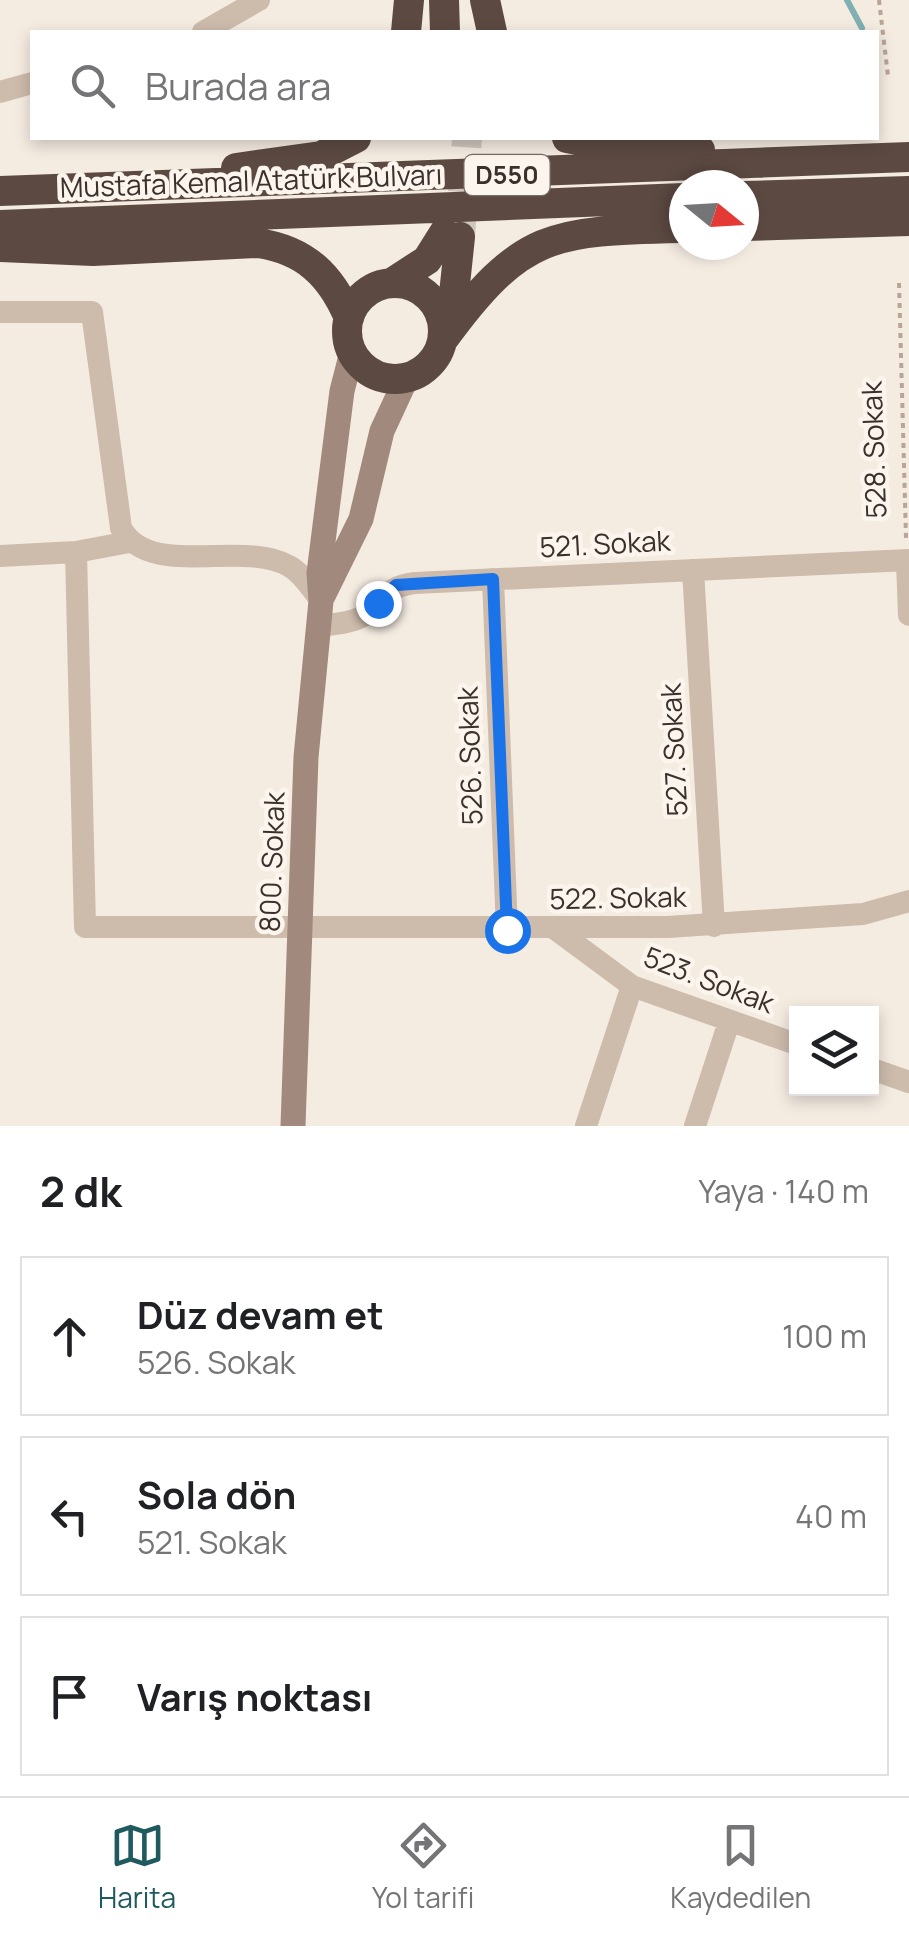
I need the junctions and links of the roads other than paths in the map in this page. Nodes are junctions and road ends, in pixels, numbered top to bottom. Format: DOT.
graph roads {
  1 [pos="258,0"];
  2 [pos="409,0"];
  3 [pos="444,0"];
  4 [pos="465,0"];
  5 [pos="485,0"];
  6 [pos="206,30"];
  7 [pos="406,30"];
  8 [pos="445,30"];
  9 [pos="466,30"];
  10 [pos="492,30"];
  11 [pos="30,84"];
  12 [pos="0,92"];
  13 [pos="352,140"];
  14 [pos="580,140"];
  15 [pos="909,157"];
  16 [pos="853,162"];
  17 [pos="104,189"];
  18 [pos="909,190"];
  19 [pos="0,191"];
  20 [pos="759,195"];
  21 [pos="669,199"];
  22 [pos="909,222"];
  23 [pos="0,224"];
  24 [pos="759,226"];
  25 [pos="669,228"];
  26 [pos="0,247"];
  27 [pos="393,282"];
  28 [pos="0,312"];
  29 [pos="349,318"];
  30 [pos="442,330"];
  31 [pos="352,352"];
  32 [pos="407,378"];
  33 [pos="129,542"];
  34 [pos="76,552"];
  35 [pos="0,556"];
  36 [pos="908,560"];
  37 [pos="693,570"];
  38 [pos="493,579"];
  39 [pos="320,614"];
  40 [pos="909,615"];
  41 [pos="909,901"];
  42 [pos="300,926"];
  43 [pos="714,926"];
  44 [pos="556,929"];
  45 [pos="507,930"];
  46 [pos="632,986"];
  47 [pos="729,1022"];
  48 [pos="789,1042"];
  49 [pos="879,1072"];
  50 [pos="909,1082"];
  51 [pos="294,1126"];
  52 [pos="586,1126"];
  53 [pos="695,1126"];
  1 -- 6 [label="street"];
  2 -- 7 [label="highway"];
  3 -- 8 [label="highway"];
  4 -- 9 [label="highway"];
  5 -- 10 [label="highway"];
  11 -- 12 [label="street"];
  13 -- 17 [label="highway"];
  14 -- 16 [label="highway"];
  15 -- 16 [label="highway, D550"];
  16 -- 17 [label="highway, D550"];
  17 -- 19 [label="highway, D550"];
  18 -- 20 [label="highway"];
  21 -- 23 [label="highway, Mustafa Kemal Atatürk Bulvarı / D550"];
  22 -- 24 [label="highway"];
  25 -- 30 [label="highway"];
  26 -- 29 [label="highway"];
  27 -- 29 [label="highway"];
  27 -- 30 [label="highway"];
  27 -- 30 [label="highway"];
  28 -- 33 [label="street"];
  29 -- 31 [label="highway"];
  30 -- 32 [label="highway"];
  31 -- 32 [label="highway"];
  31 -- 39 [label="street, 800. Sokak"];
  32 -- 39 [label="street, 800. Sokak"];
  33 -- 34 [label="street"];
  33 -- 39 [label="street"];
  34 -- 35 [label="street"];
  34 -- 42 [label="street, 522. Sokak"];
  36 -- 37 [label="street, 521. Sokak"];
  36 -- 40 [label="street"];
  37 -- 38 [label="street, 521. Sokak"];
  37 -- 43 [label="street, 527. Sokak"];
  38 -- 39 [label="street, 521. Sokak"];
  38 -- 45 [label="street, 526. Sokak"];
  39 -- 42 [label="street, 800. Sokak"];
  41 -- 43 [label="street, 522. Sokak"];
  42 -- 45 [label="street, 522. Sokak"];
  42 -- 51 [label="street, 800. Sokak"];
  43 -- 44 [label="street, 522. Sokak"];
  44 -- 45 [label="street, 522. Sokak"];
  44 -- 46 [label="street, 523. Sokak"];
  46 -- 47 [label="street, 523. Sokak"];
  46 -- 52 [label="street"];
  47 -- 48 [label="street, 523. Sokak"];
  47 -- 53 [label="street"];
  49 -- 50 [label="street"];
}
